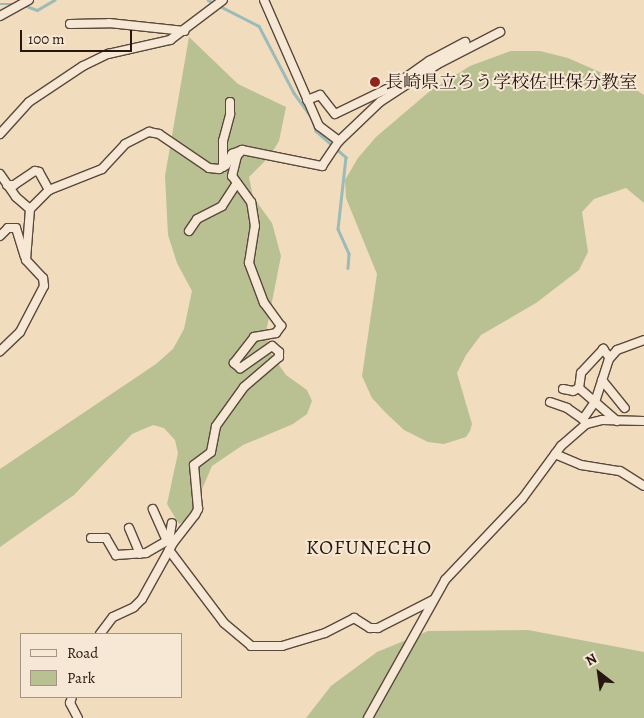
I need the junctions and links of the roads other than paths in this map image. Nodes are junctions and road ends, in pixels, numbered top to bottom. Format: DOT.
graph roads {
  1 [pos="29,0"];
  2 [pos="264,0"];
  3 [pos="222,1"];
  4 [pos="0,16"];
  5 [pos="70,24"];
  6 [pos="184,31"];
  7 [pos="500,32"];
  8 [pos="465,42"];
  9 [pos="307,100"];
  10 [pos="230,102"];
  11 [pos="0,134"];
  12 [pos="337,143"];
  13 [pos="242,150"];
  14 [pos="222,167"];
  15 [pos="0,174"];
  16 [pos="237,183"];
  17 [pos="7,185"];
  18 [pos="49,190"];
  19 [pos="30,208"];
  20 [pos="189,231"];
  21 [pos="0,236"];
  22 [pos="26,259"];
  23 [pos="644,340"];
  24 [pos="0,351"];
  25 [pos="610,358"];
  26 [pos="602,380"];
  27 [pos="563,388"];
  28 [pos="579,388"];
  29 [pos="550,402"];
  30 [pos="594,402"];
  31 [pos="625,408"];
  32 [pos="617,421"];
  33 [pos="644,421"];
  34 [pos="585,422"];
  35 [pos="555,454"];
  36 [pos="644,486"];
  37 [pos="153,508"];
  38 [pos="172,523"];
  39 [pos="129,528"];
  40 [pos="91,538"];
  41 [pos="170,545"];
  42 [pos="140,554"];
  43 [pos="434,600"];
  44 [pos="101,633"];
  45 [pos="72,698"];
  46 [pos="78,718"];
  47 [pos="368,718"];
  1 -- 4 [label="street"];
  2 -- 9 [label="street"];
  3 -- 6 [label="street"];
  5 -- 6 [label="street"];
  6 -- 11 [label="street"];
  7 -- 12 [label="street"];
  8 -- 9 [label="street"];
  9 -- 12 [label="street"];
  10 -- 14 [label="street"];
  12 -- 13 [label="street"];
  13 -- 14 [label="street"];
  13 -- 16 [label="street"];
  14 -- 18 [label="street"];
  15 -- 17 [label="street"];
  16 -- 20 [label="street"];
  16 -- 41 [label="street"];
  17 -- 18 [label="street"];
  17 -- 19 [label="street"];
  18 -- 19 [label="street"];
  19 -- 22 [label="street"];
  21 -- 22 [label="street"];
  22 -- 24 [label="street"];
  23 -- 25 [label="street"];
  25 -- 26 [label="street"];
  25 -- 28 [label="street"];
  26 -- 30 [label="street"];
  26 -- 31 [label="street"];
  27 -- 28 [label="street"];
  28 -- 30 [label="street"];
  29 -- 34 [label="street"];
  30 -- 32 [label="street"];
  30 -- 34 [label="street"];
  32 -- 33 [label="street"];
  32 -- 34 [label="street"];
  34 -- 35 [label="street"];
  35 -- 36 [label="street"];
  35 -- 43 [label="street"];
  37 -- 41 [label="street"];
  38 -- 41 [label="street"];
  39 -- 42 [label="street"];
  40 -- 42 [label="street"];
  41 -- 42 [label="street"];
  41 -- 43 [label="street"];
  41 -- 44 [label="street"];
  43 -- 47 [label="street"];
  45 -- 46 [label="street"];
}
